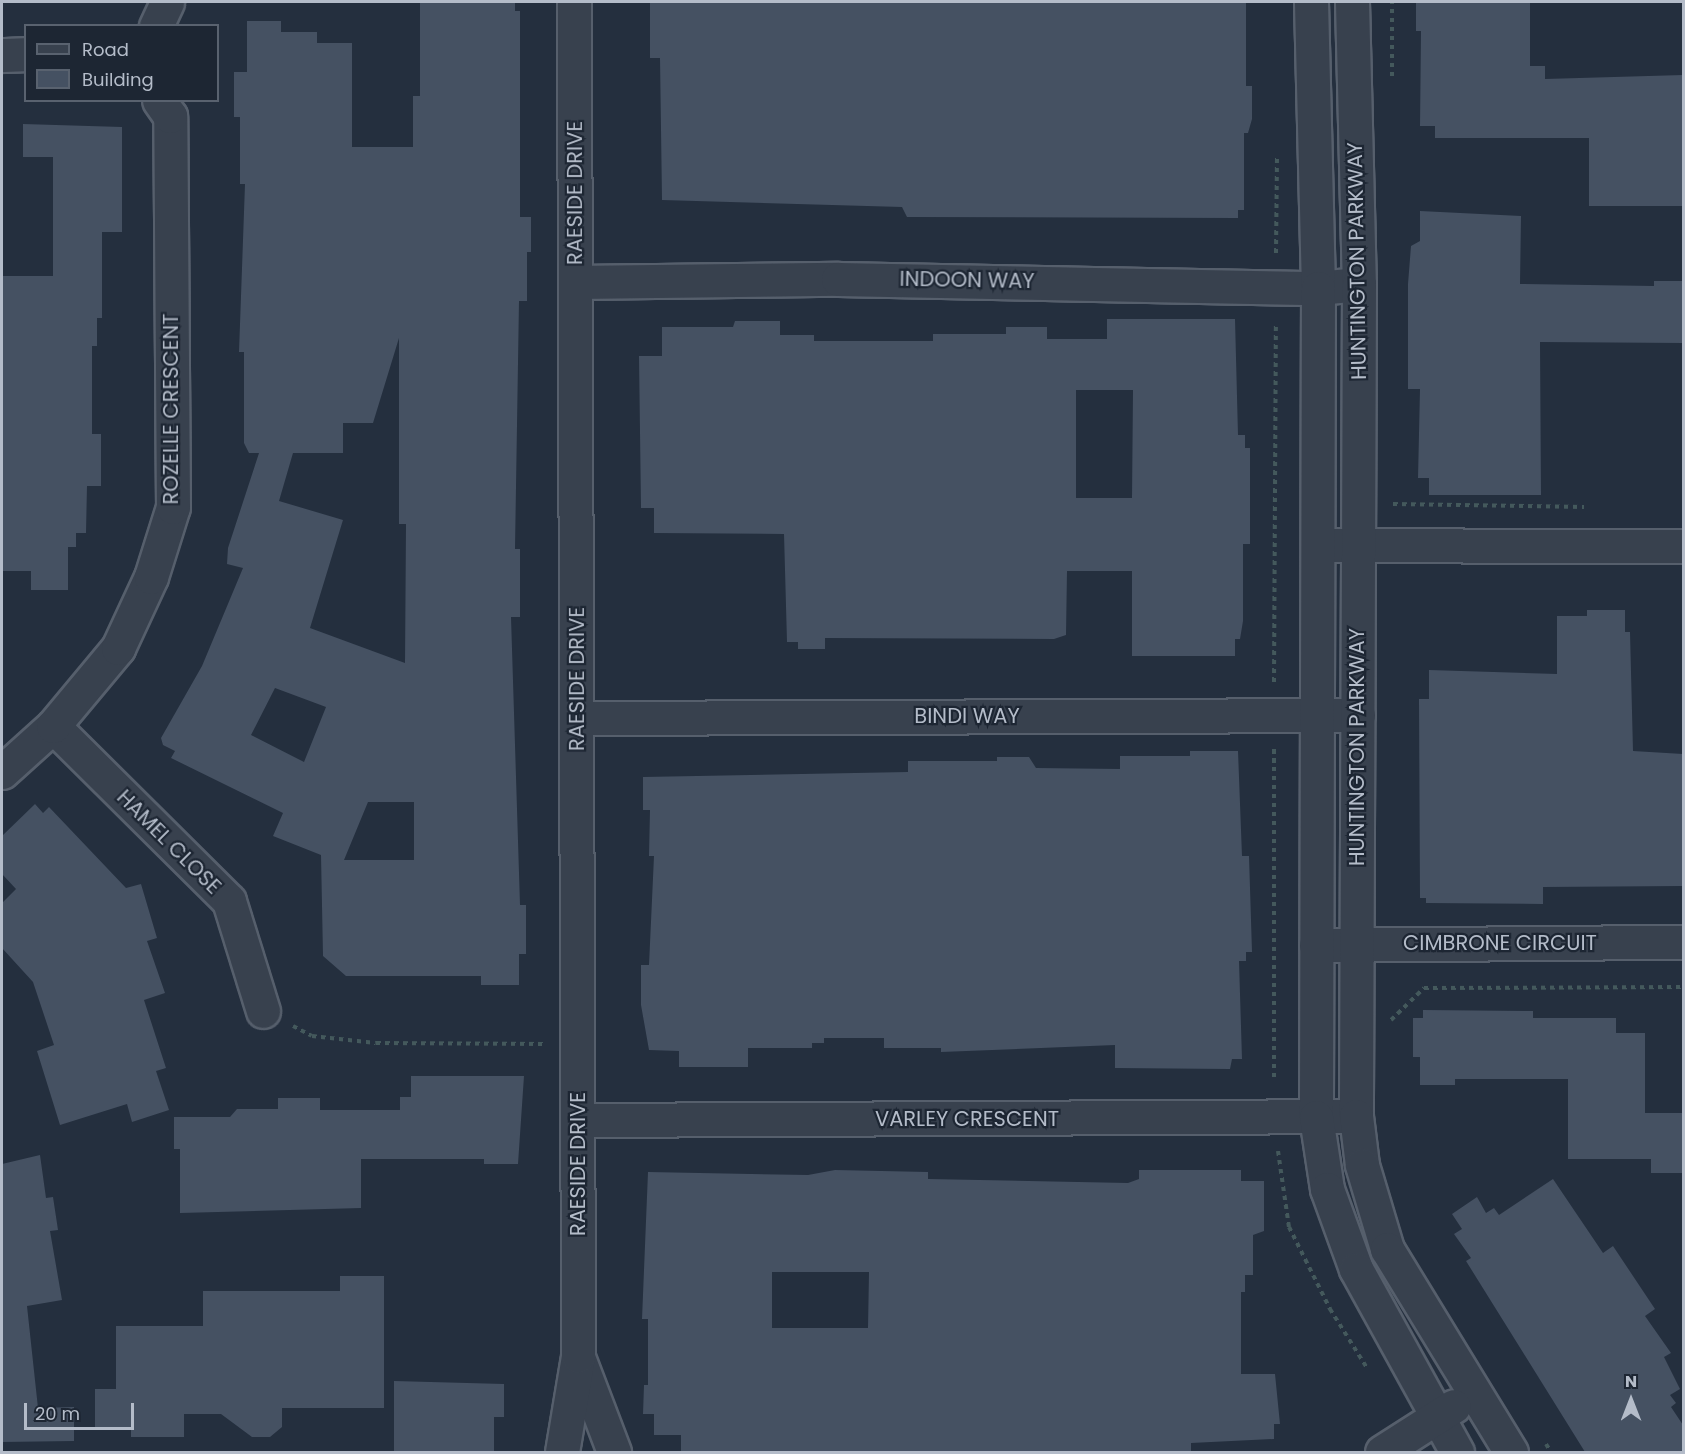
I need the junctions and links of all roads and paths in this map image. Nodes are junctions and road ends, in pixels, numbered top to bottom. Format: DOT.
graph roads {
  1 [pos="167,2"];
  2 [pos="574,2"];
  3 [pos="1311,2"];
  4 [pos="1352,2"];
  5 [pos="1392,2"];
  6 [pos="157,24"];
  7 [pos="24,54"];
  8 [pos="2,55"];
  9 [pos="1392,85"];
  10 [pos="160,102"];
  11 [pos="575,282"];
  12 [pos="1359,284"];
  13 [pos="1318,288"];
  14 [pos="1391,492"];
  15 [pos="1590,507"];
  16 [pos="1318,545"];
  17 [pos="1358,546"];
  18 [pos="1683,546"];
  19 [pos="1358,714"];
  20 [pos="1317,715"];
  21 [pos="577,718"];
  22 [pos="53,726"];
  23 [pos="2,772"];
  24 [pos="1683,942"];
  25 [pos="1356,944"];
  26 [pos="1316,945"];
  27 [pos="1683,987"];
  28 [pos="263,1011"];
  29 [pos="1387,1024"];
  30 [pos="578,1045"];
  31 [pos="1356,1116"];
  32 [pos="1316,1117"];
  33 [pos="579,1120"];
  34 [pos="578,1356"];
  35 [pos="1474,1395"];
  36 [pos="1435,1417"];
  37 [pos="1538,1433"];
  38 [pos="562,1452"];
  39 [pos="614,1452"];
  40 [pos="1382,1452"];
  41 [pos="1458,1452"];
  42 [pos="1511,1452"];
  43 [pos="1551,1452"];
  1 -- 6 [label="street"];
  2 -- 11 [label="street, RAESIDE DRIVE"];
  3 -- 13 [label="street, HUNTINGTON PARKWAY"];
  4 -- 12 [label="street, HUNTINGTON PARKWAY"];
  5 -- 9 [label="path"];
  7 -- 8 [label="street"];
  10 -- 22 [label="street, ROZELLE CRESCENT"];
  11 -- 13 [label="street, INDOON WAY"];
  11 -- 21 [label="street, RAESIDE DRIVE"];
  12 -- 13 [label="street, INDOON WAY"];
  12 -- 17 [label="street, HUNTINGTON PARKWAY"];
  13 -- 16 [label="street, HUNTINGTON PARKWAY"];
  14 -- 15 [label="path"];
  16 -- 17 [label="street"];
  16 -- 20 [label="street, HUNTINGTON PARKWAY"];
  17 -- 18 [label="street"];
  17 -- 19 [label="street, HUNTINGTON PARKWAY"];
  19 -- 20 [label="street, BINDI WAY"];
  19 -- 25 [label="street, HUNTINGTON PARKWAY"];
  20 -- 21 [label="street, BINDI WAY"];
  20 -- 26 [label="street, HUNTINGTON PARKWAY"];
  21 -- 30 [label="street, RAESIDE DRIVE"];
  22 -- 23 [label="street, ROZELLE CRESCENT"];
  22 -- 28 [label="street, HAMEL CLOSE"];
  24 -- 25 [label="street, CIMBRONE CIRCUIT"];
  25 -- 26 [label="street, CIMBRONE CIRCUIT"];
  25 -- 31 [label="street, HUNTINGTON PARKWAY"];
  26 -- 32 [label="street, HUNTINGTON PARKWAY"];
  27 -- 29 [label="path"];
  28 -- 30 [label="path"];
  30 -- 33 [label="street, RAESIDE DRIVE"];
  31 -- 32 [label="street, VARLEY CRESCENT"];
  31 -- 35 [label="street, HUNTINGTON PARKWAY"];
  32 -- 33 [label="street, VARLEY CRESCENT"];
  32 -- 36 [label="street, HUNTINGTON PARKWAY"];
  33 -- 34 [label="street, RAESIDE DRIVE"];
  34 -- 38 [label="street, RAESIDE DRIVE"];
  34 -- 39 [label="street, RAESIDE DRIVE"];
  35 -- 36 [label="street"];
  35 -- 42 [label="street, HUNTINGTON PARKWAY"];
  36 -- 40 [label="street"];
  36 -- 41 [label="street, HUNTINGTON PARKWAY"];
  37 -- 43 [label="path"];
}
